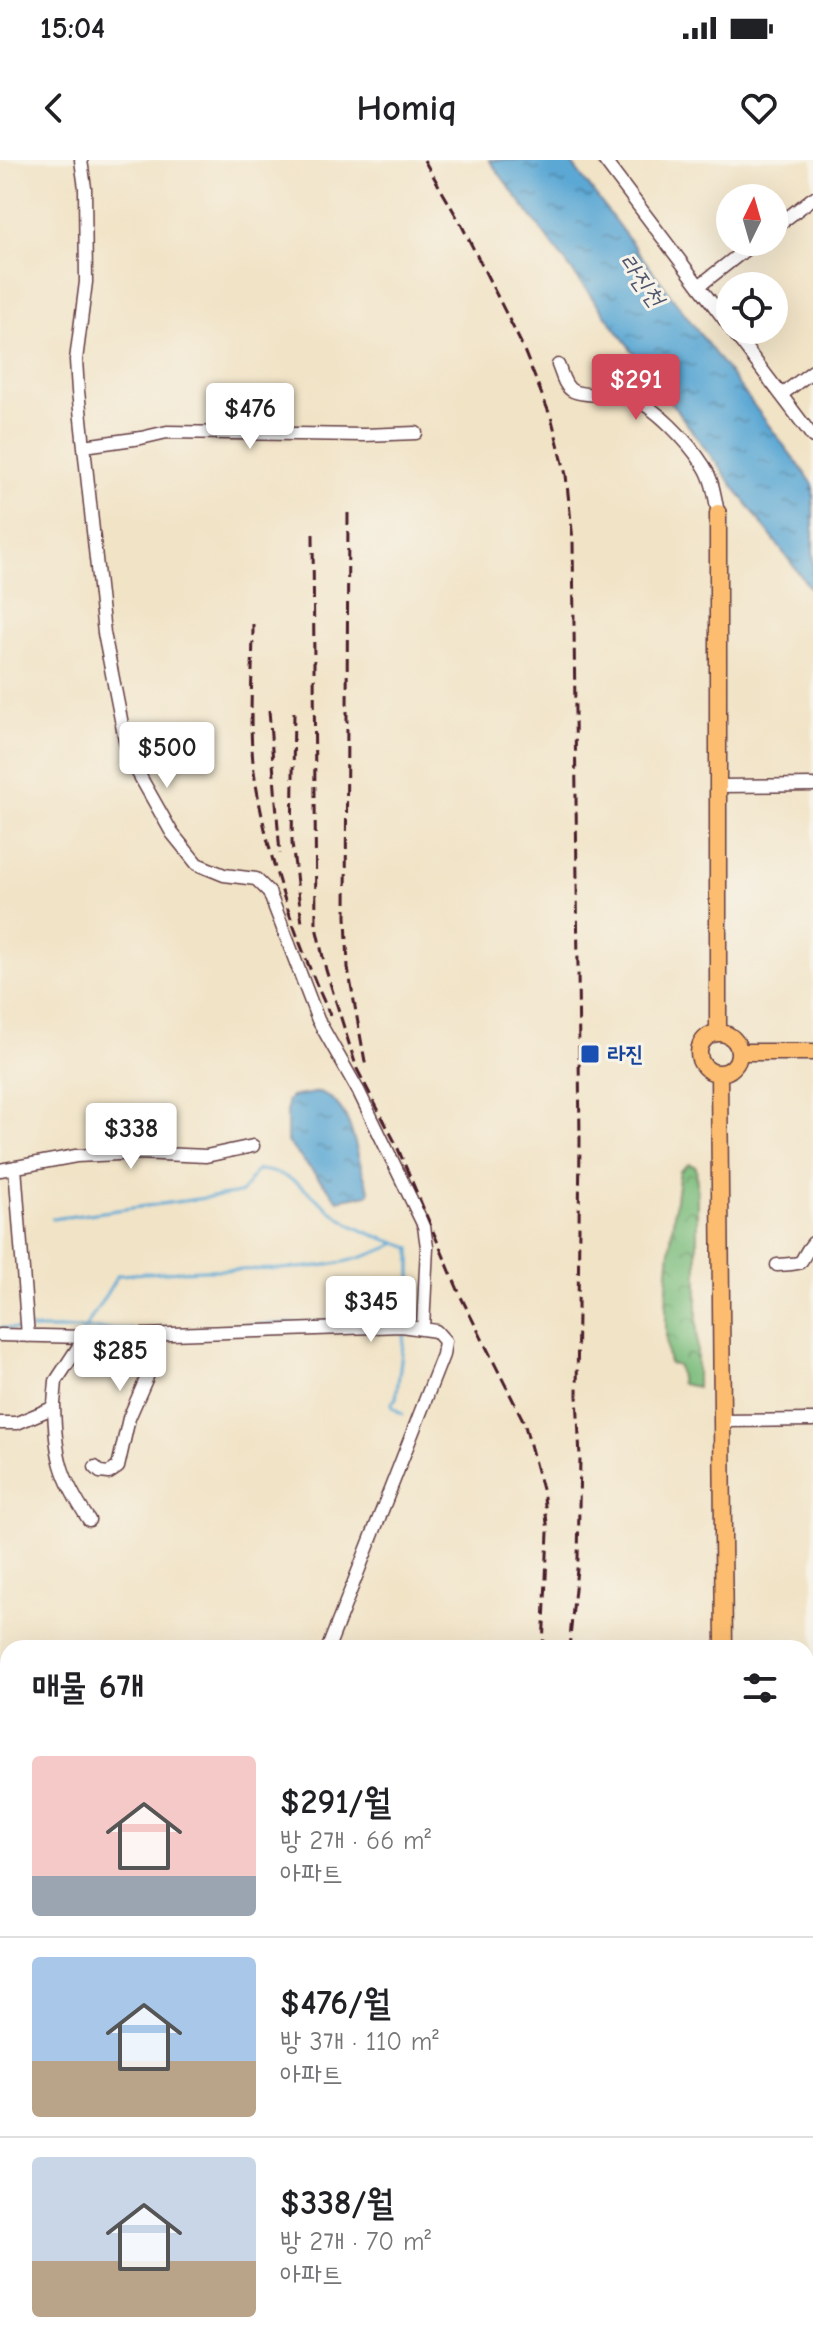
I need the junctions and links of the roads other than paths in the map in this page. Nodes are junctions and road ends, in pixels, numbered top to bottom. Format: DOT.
graph roads {
  1 [pos="81,160"];
  2 [pos="604,160"];
  3 [pos="813,198"];
  4 [pos="788,217"];
  5 [pos="737,256"];
  6 [pos="699,286"];
  7 [pos="716,308"];
  8 [pos="743,344"];
  9 [pos="558,365"];
  10 [pos="813,371"];
  11 [pos="781,395"];
  12 [pos="416,433"];
  13 [pos="813,437"];
  14 [pos="84,446"];
  15 [pos="718,513"];
  16 [pos="813,785"];
  17 [pos="718,786"];
  18 [pos="718,1033"];
  19 [pos="739,1052"];
  20 [pos="813,1052"];
  21 [pos="719,1073"];
  22 [pos="253,1146"];
  23 [pos="15,1167"];
  24 [pos="0,1170"];
  25 [pos="813,1243"];
  26 [pos="777,1265"];
  27 [pos="423,1328"];
  28 [pos="0,1335"];
  29 [pos="150,1335"];
  30 [pos="28,1336"];
  31 [pos="85,1337"];
  32 [pos="54,1404"];
  33 [pos="813,1420"];
  34 [pos="722,1421"];
  35 [pos="0,1423"];
  36 [pos="95,1467"];
  37 [pos="89,1520"];
  38 [pos="331,1640"];
  39 [pos="724,1640"];
  1 -- 14 [label="street"];
  2 -- 6 [label="street"];
  3 -- 4 [label="street"];
  5 -- 6 [label="street"];
  6 -- 7 [label="street"];
  8 -- 11 [label="street"];
  9 -- 15 [label="street"];
  10 -- 11 [label="street"];
  11 -- 13 [label="street"];
  12 -- 14 [label="street"];
  14 -- 27 [label="street"];
  15 -- 17 [label="main road"];
  16 -- 17 [label="street"];
  17 -- 18 [label="main road"];
  18 -- 19 [label="main road"];
  18 -- 21 [label="main road"];
  19 -- 20 [label="main road"];
  19 -- 21 [label="main road"];
  21 -- 34 [label="main road"];
  22 -- 23 [label="street"];
  23 -- 24 [label="street"];
  23 -- 30 [label="street"];
  25 -- 26 [label="street"];
  27 -- 29 [label="street"];
  27 -- 38 [label="street"];
  28 -- 30 [label="street"];
  29 -- 31 [label="street"];
  29 -- 36 [label="street"];
  30 -- 31 [label="street"];
  31 -- 32 [label="street"];
  32 -- 35 [label="street"];
  32 -- 37 [label="street"];
  33 -- 34 [label="street"];
  34 -- 39 [label="main road"];
}
